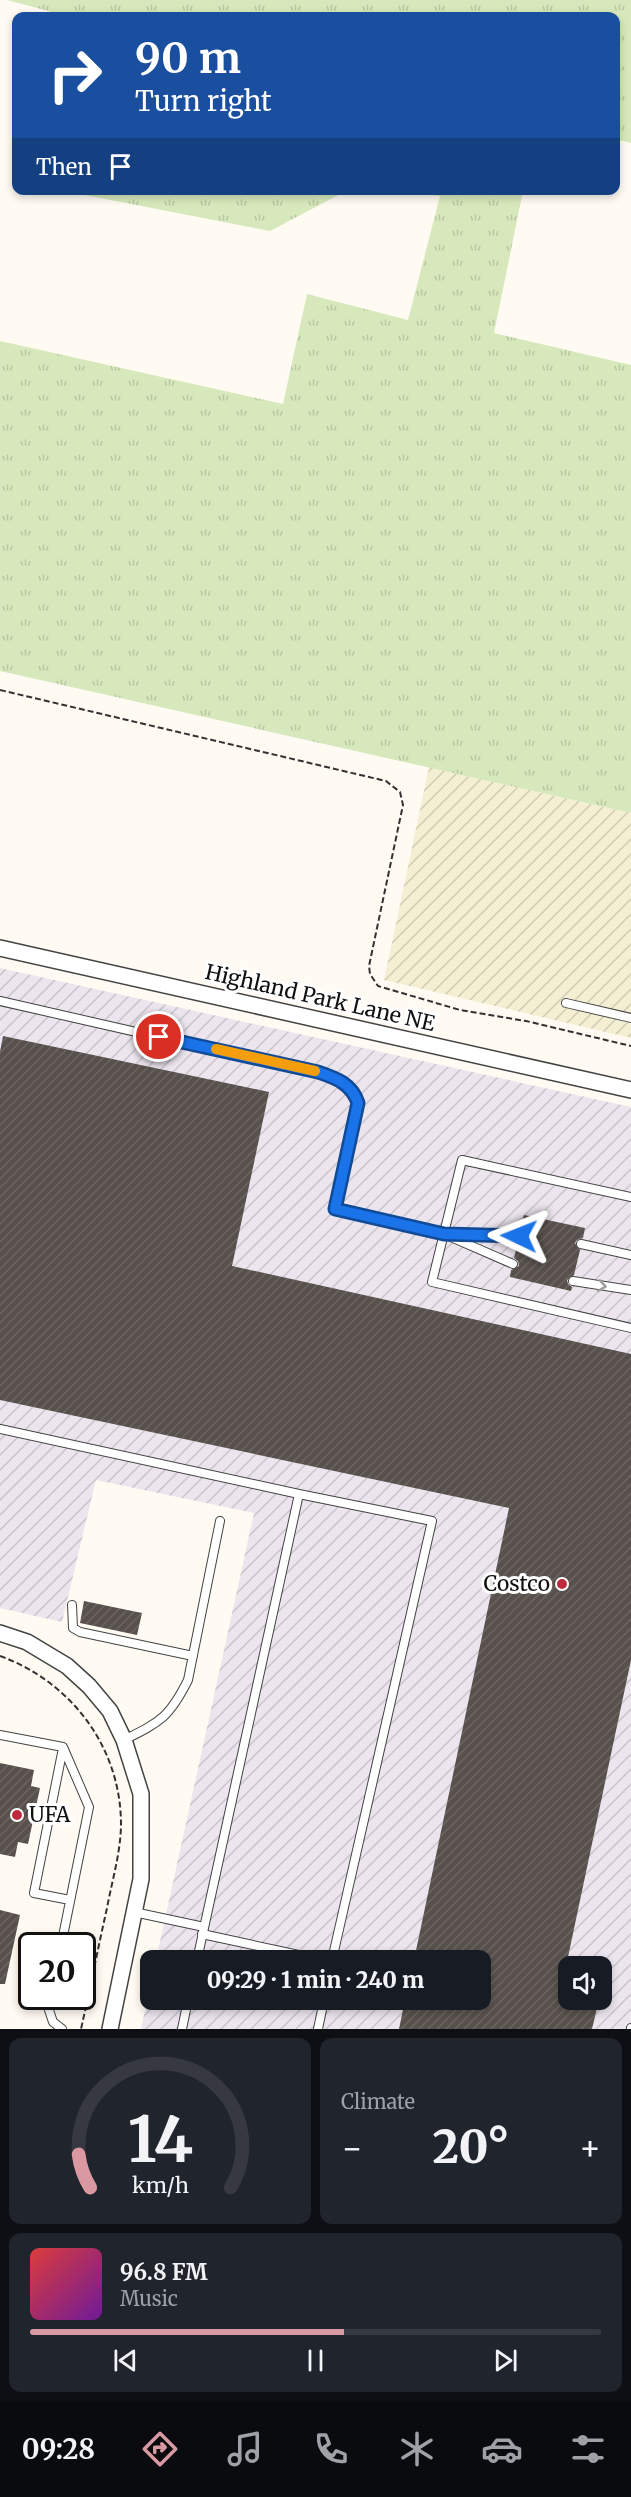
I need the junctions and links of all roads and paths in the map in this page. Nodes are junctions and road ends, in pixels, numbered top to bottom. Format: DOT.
graph roads {
  1 [pos="0,690"];
  2 [pos="0,948"];
  3 [pos="0,1001"];
  4 [pos="566,1003"];
  5 [pos="631,1018"];
  6 [pos="631,1046"];
  7 [pos="631,1090"];
  8 [pos="631,1197"];
  9 [pos="444,1234"];
  10 [pos="519,1236"];
  11 [pos="581,1244"];
  12 [pos="631,1255"];
  13 [pos="513,1264"];
  14 [pos="573,1281"];
  15 [pos="631,1290"];
  16 [pos="631,1328"];
  17 [pos="0,1429"];
  18 [pos="299,1494"];
  19 [pos="220,1521"];
  20 [pos="72,1605"];
  21 [pos="0,1633"];
  22 [pos="193,1656"];
  23 [pos="0,1735"];
  24 [pos="123,1740"];
  25 [pos="63,1747"];
  26 [pos="70,1900"];
  27 [pos="134,1912"];
  28 [pos="203,1930"];
  29 [pos="64,1932"];
  30 [pos="199,1950"];
  31 [pos="282,1950"];
  32 [pos="334,1950"];
  33 [pos="49,2010"];
  34 [pos="186,2010"];
  35 [pos="322,2010"];
  36 [pos="62,2029"];
  37 [pos="110,2029"];
  38 [pos="182,2029"];
  39 [pos="318,2029"];
  1 -- 6 [label="path"];
  2 -- 7 [label="street, Highland Park Lane NE"];
  3 -- 9 [label="lane"];
  4 -- 5 [label="lane"];
  8 -- 9 [label="lane"];
  9 -- 10 [label="lane"];
  9 -- 13 [label="lane"];
  9 -- 16 [label="lane"];
  11 -- 12 [label="lane"];
  14 -- 15 [label="lane, one-way"];
  17 -- 18 [label="lane"];
  18 -- 28 [label="lane"];
  18 -- 32 [label="lane"];
  19 -- 22 [label="lane"];
  20 -- 22 [label="lane"];
  21 -- 24 [label="street"];
  22 -- 24 [label="lane"];
  23 -- 25 [label="lane"];
  24 -- 27 [label="street"];
  25 -- 26 [label="lane"];
  25 -- 26 [label="lane"];
  26 -- 29 [label="lane"];
  27 -- 28 [label="lane"];
  27 -- 37 [label="street"];
  28 -- 30 [label="lane"];
  28 -- 31 [label="lane"];
  33 -- 36 [label="lane"];
  34 -- 38 [label="lane"];
  35 -- 39 [label="lane"];
}
